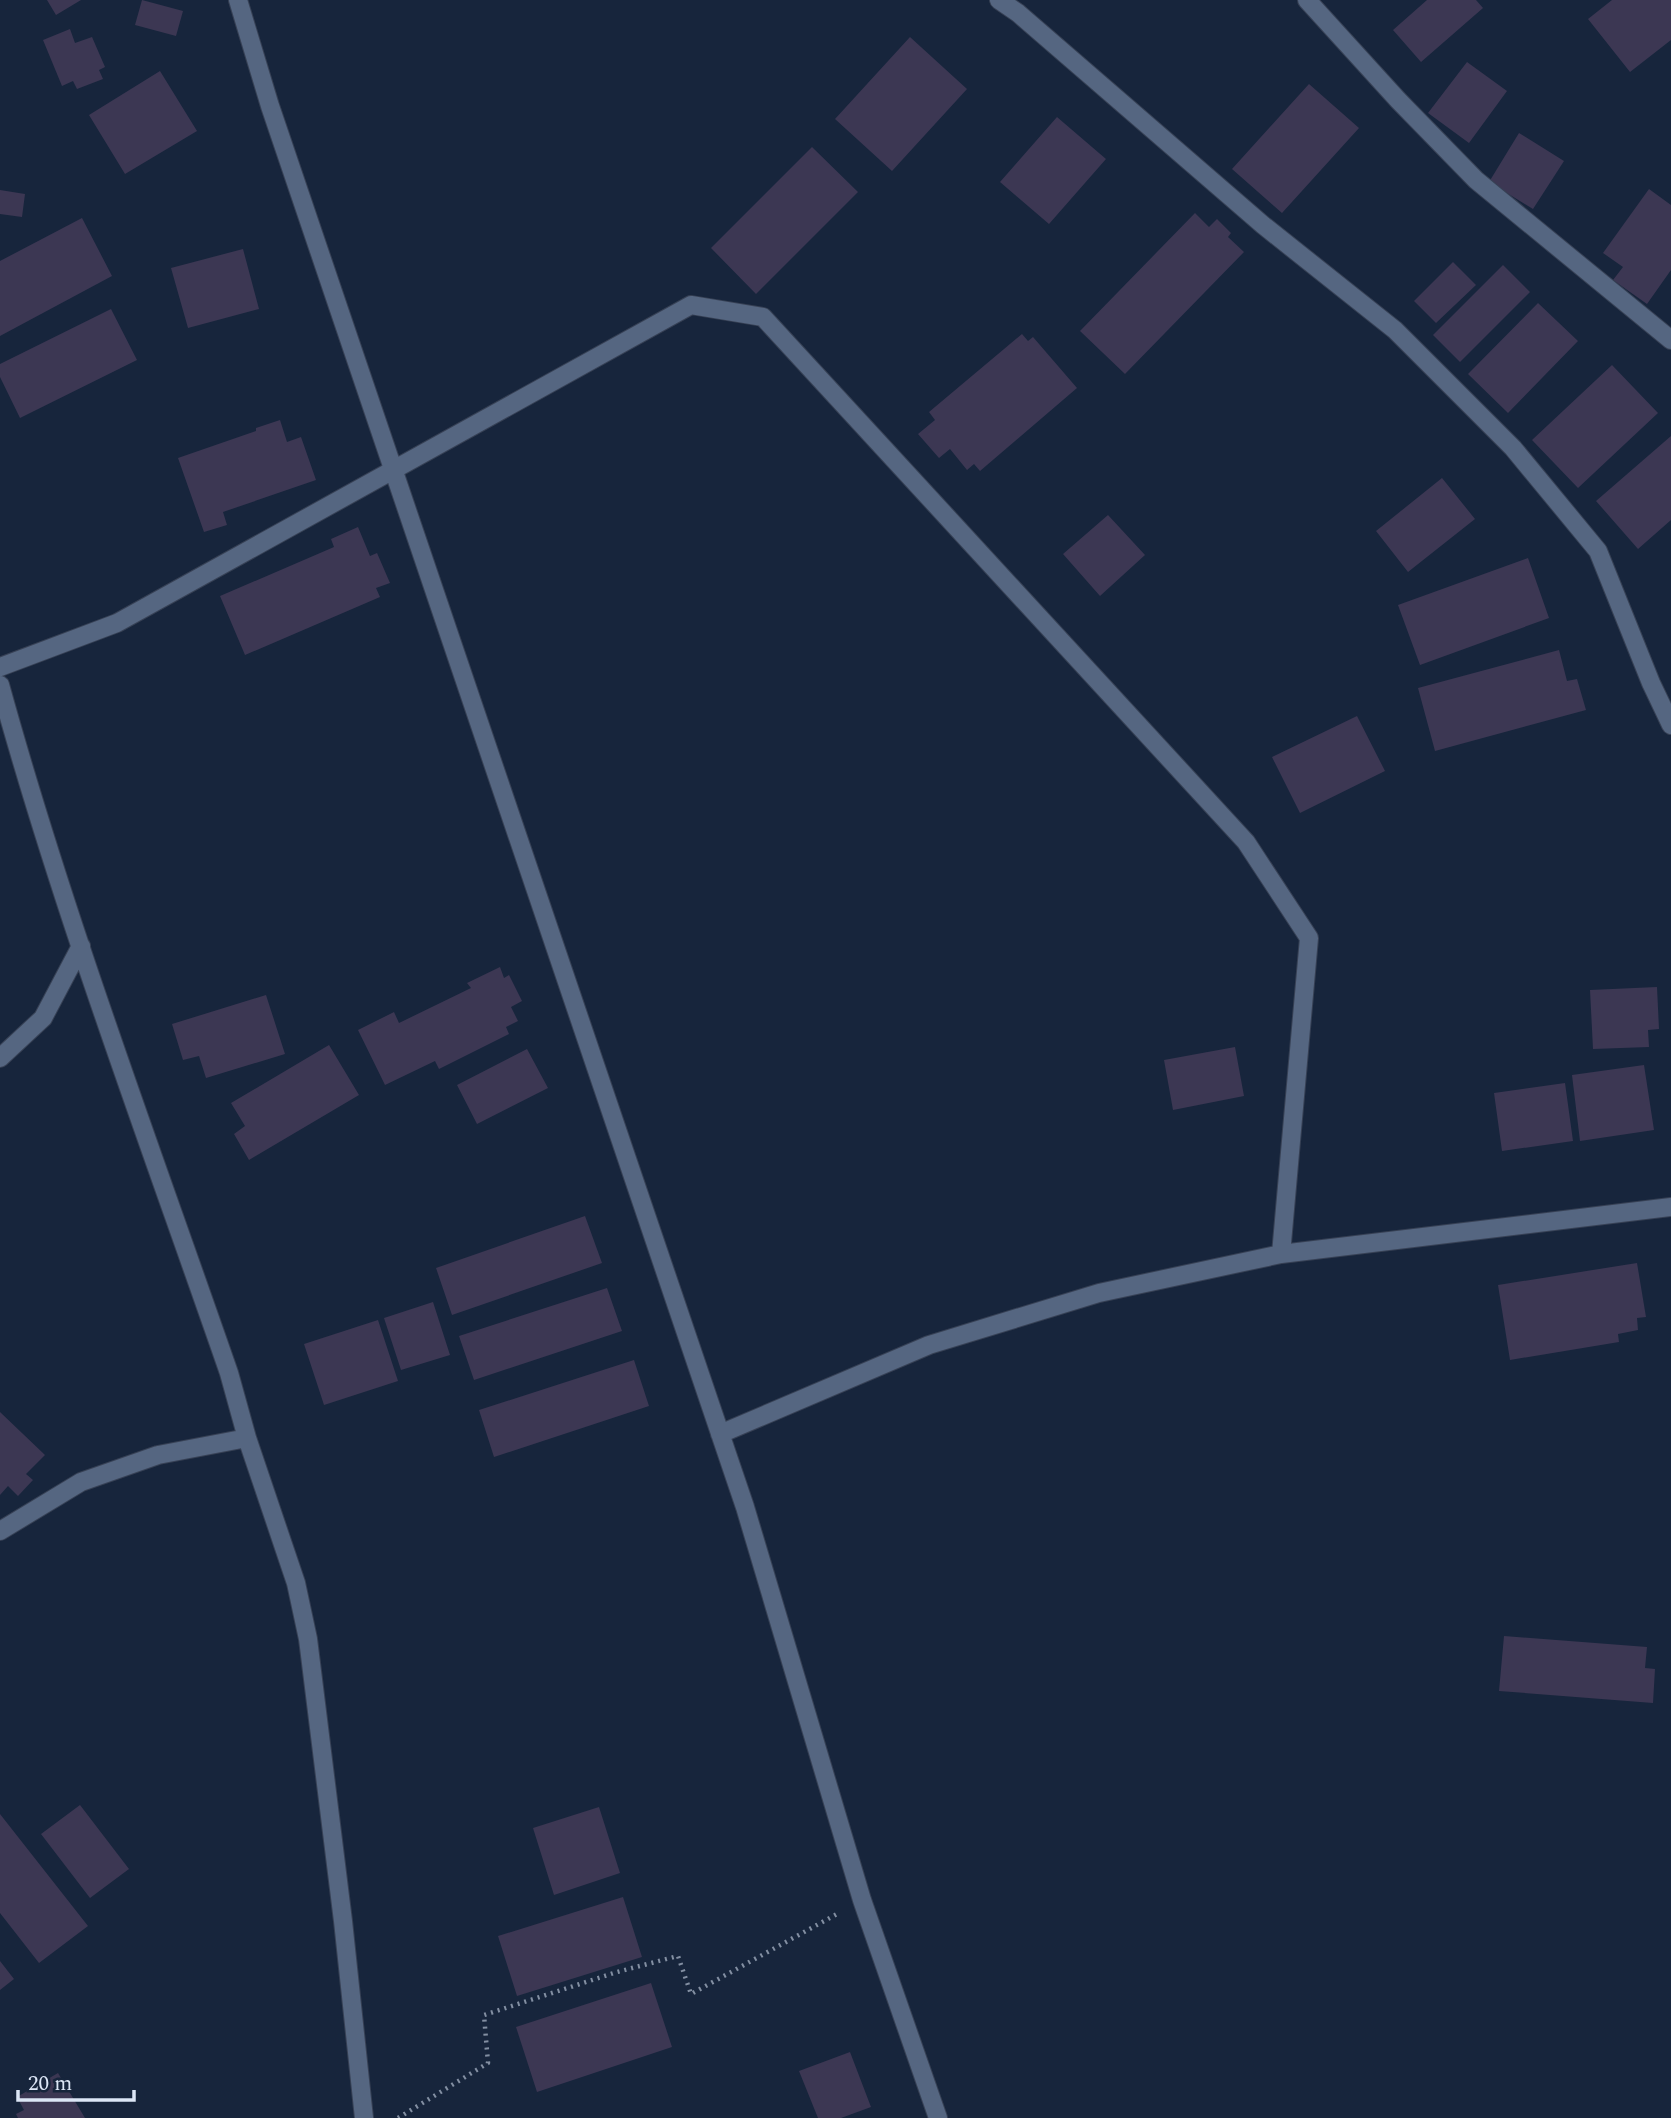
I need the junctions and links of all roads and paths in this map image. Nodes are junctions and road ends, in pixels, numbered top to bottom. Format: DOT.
graph roads {
  1 [pos="238,0"];
  2 [pos="999,0"];
  3 [pos="1307,0"];
  4 [pos="1671,340"];
  5 [pos="394,471"];
  6 [pos="0,667"];
  7 [pos="0,685"];
  8 [pos="1671,725"];
  9 [pos="81,946"];
  10 [pos="0,1058"];
  11 [pos="1671,1208"];
  12 [pos="1282,1254"];
  13 [pos="720,1434"];
  14 [pos="247,1438"];
  15 [pos="0,1531"];
  16 [pos="862,1900"];
  17 [pos="364,2118"];
  18 [pos="398,2118"];
  19 [pos="938,2118"];
  1 -- 5 [label="street"];
  2 -- 8 [label="street"];
  3 -- 4 [label="street"];
  5 -- 6 [label="street"];
  5 -- 12 [label="street"];
  5 -- 13 [label="street"];
  7 -- 9 [label="street"];
  9 -- 10 [label="street"];
  9 -- 14 [label="street"];
  11 -- 12 [label="street"];
  12 -- 13 [label="street"];
  13 -- 16 [label="street"];
  14 -- 15 [label="street"];
  14 -- 17 [label="street"];
  16 -- 18 [label="path"];
  16 -- 19 [label="street"];
}
